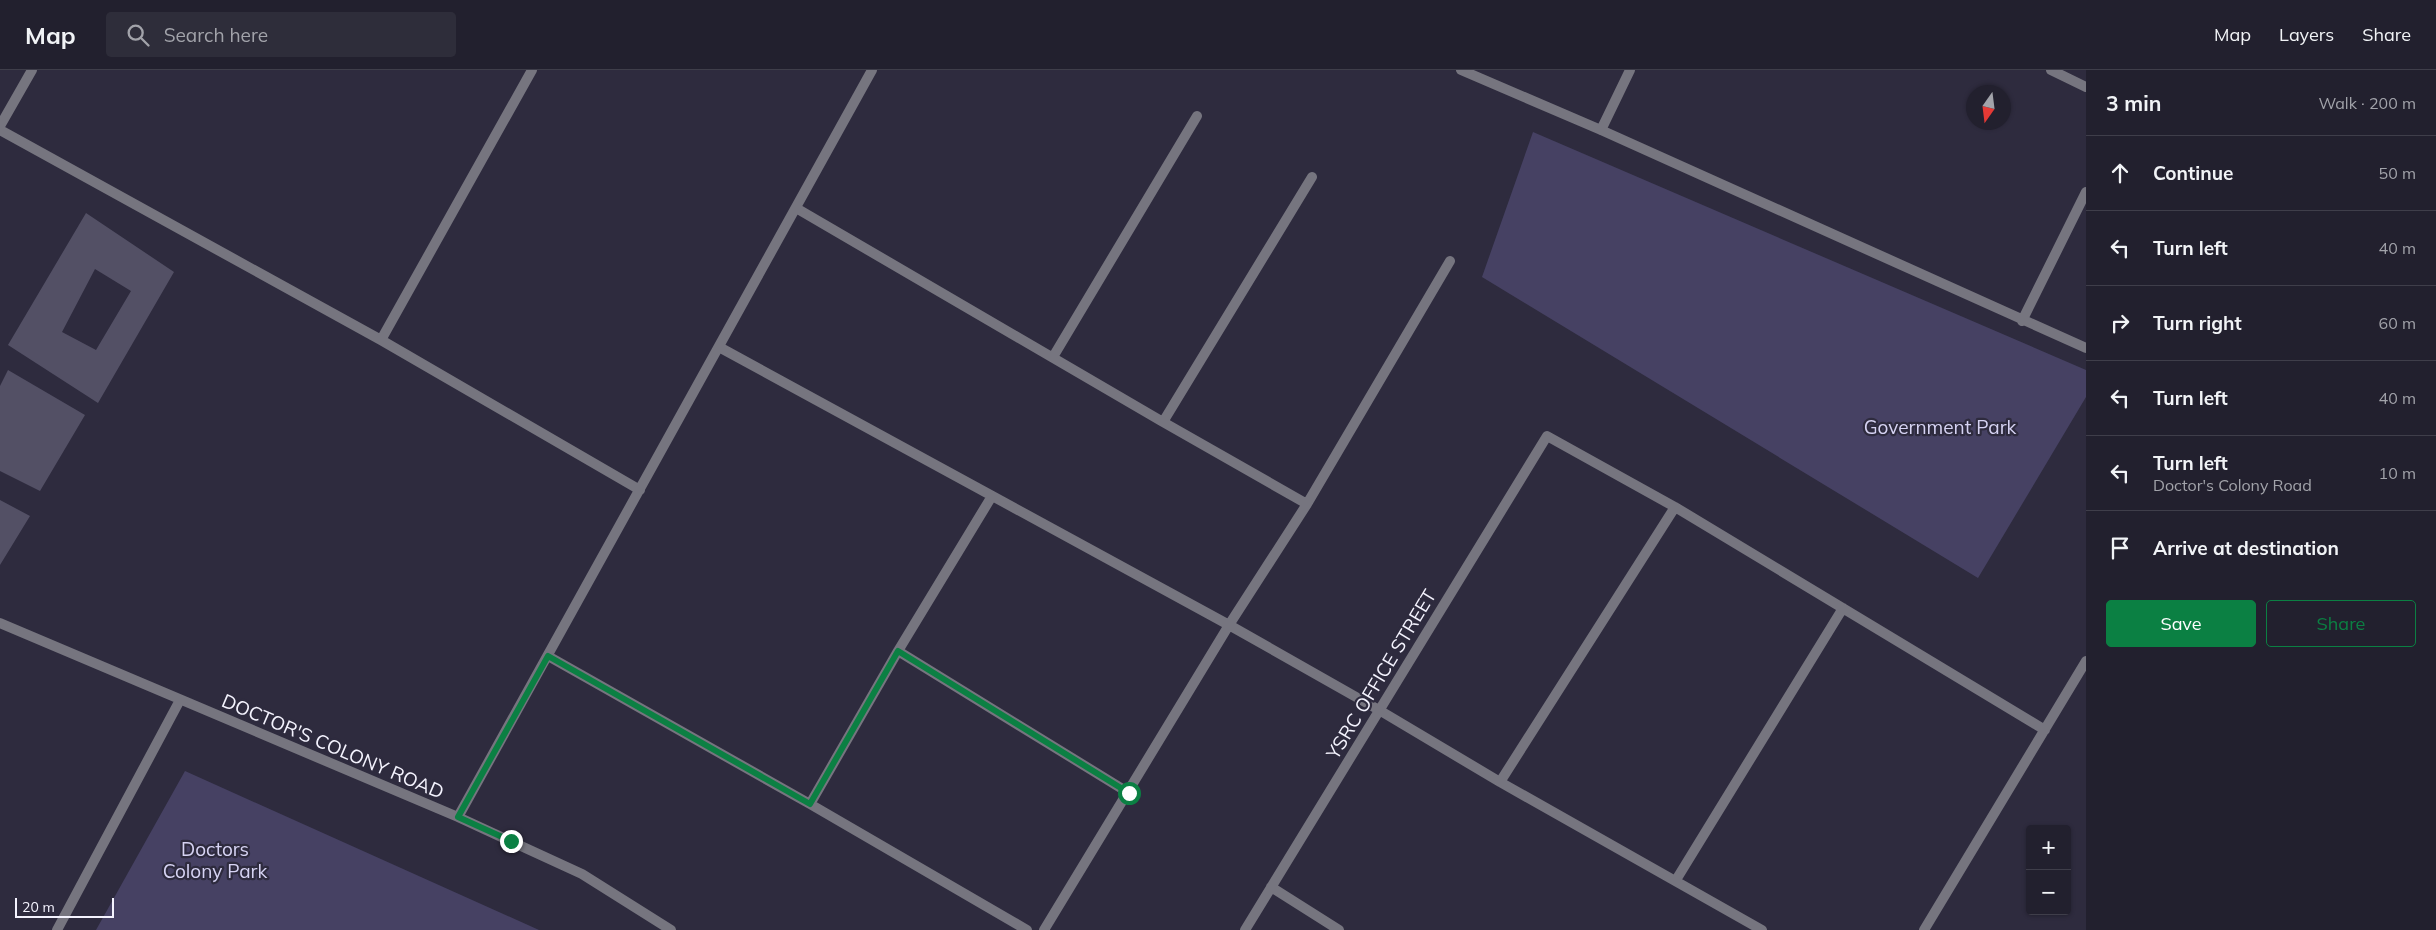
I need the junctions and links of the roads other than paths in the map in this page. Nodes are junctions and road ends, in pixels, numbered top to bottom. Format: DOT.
graph roads {
  1 [pos="32,70"];
  2 [pos="532,70"];
  3 [pos="872,70"];
  4 [pos="1461,70"];
  5 [pos="1630,70"];
  6 [pos="2051,70"];
  7 [pos="2086,86"];
  8 [pos="1197,116"];
  9 [pos="0,126"];
  10 [pos="0,130"];
  11 [pos="1601,130"];
  12 [pos="1312,177"];
  13 [pos="2086,192"];
  14 [pos="796,208"];
  15 [pos="1450,261"];
  16 [pos="2022,321"];
  17 [pos="381,340"];
  18 [pos="718,347"];
  19 [pos="2086,348"];
  20 [pos="1053,357"];
  21 [pos="1163,422"];
  22 [pos="640,490"];
  23 [pos="992,496"];
  24 [pos="1307,504"];
  25 [pos="1675,507"];
  26 [pos="1843,608"];
  27 [pos="0,623"];
  28 [pos="1230,625"];
  29 [pos="898,651"];
  30 [pos="548,656"];
  31 [pos="2086,660"];
  32 [pos="180,700"];
  33 [pos="1379,710"];
  34 [pos="2044,730"];
  35 [pos="1500,782"];
  36 [pos="1129,793"];
  37 [pos="810,804"];
  38 [pos="458,817"];
  39 [pos="1676,880"];
  40 [pos="1271,887"];
  41 [pos="57,930"];
  42 [pos="671,930"];
  43 [pos="1027,930"];
  44 [pos="1044,930"];
  45 [pos="1245,930"];
  46 [pos="1339,930"];
  47 [pos="1762,930"];
  48 [pos="1924,930"];
  1 -- 9 [label="street"];
  2 -- 17 [label="street"];
  3 -- 14 [label="street"];
  4 -- 11 [label="street"];
  5 -- 11 [label="street"];
  6 -- 7 [label="street"];
  8 -- 20 [label="street"];
  10 -- 17 [label="street"];
  11 -- 16 [label="street"];
  12 -- 21 [label="street"];
  13 -- 16 [label="street"];
  14 -- 18 [label="street"];
  14 -- 20 [label="street"];
  15 -- 24 [label="street"];
  16 -- 19 [label="street"];
  17 -- 22 [label="street"];
  18 -- 22 [label="street"];
  18 -- 23 [label="street"];
  20 -- 21 [label="street"];
  21 -- 24 [label="street"];
  22 -- 30 [label="street"];
  23 -- 28 [label="street"];
  23 -- 29 [label="street"];
  24 -- 28 [label="street"];
  25 -- 26 [label="street"];
  25 -- 33 [label="street, YSRC OFFICE STREET"];
  25 -- 35 [label="street"];
  26 -- 34 [label="street"];
  26 -- 39 [label="street"];
  27 -- 32 [label="street, DOCTOR'S COLONY ROAD"];
  28 -- 33 [label="street"];
  28 -- 36 [label="street"];
  29 -- 36 [label="street"];
  29 -- 37 [label="street"];
  30 -- 37 [label="street"];
  30 -- 38 [label="street"];
  31 -- 34 [label="street"];
  32 -- 38 [label="street, DOCTOR'S COLONY ROAD"];
  32 -- 41 [label="street"];
  33 -- 35 [label="street"];
  33 -- 40 [label="street, YSRC OFFICE STREET"];
  34 -- 48 [label="street"];
  35 -- 39 [label="street"];
  36 -- 44 [label="street"];
  37 -- 43 [label="street"];
  38 -- 42 [label="street, DOCTOR'S COLONY ROAD"];
  39 -- 47 [label="street"];
  40 -- 45 [label="street, YSRC OFFICE STREET"];
  40 -- 46 [label="street"];
}
